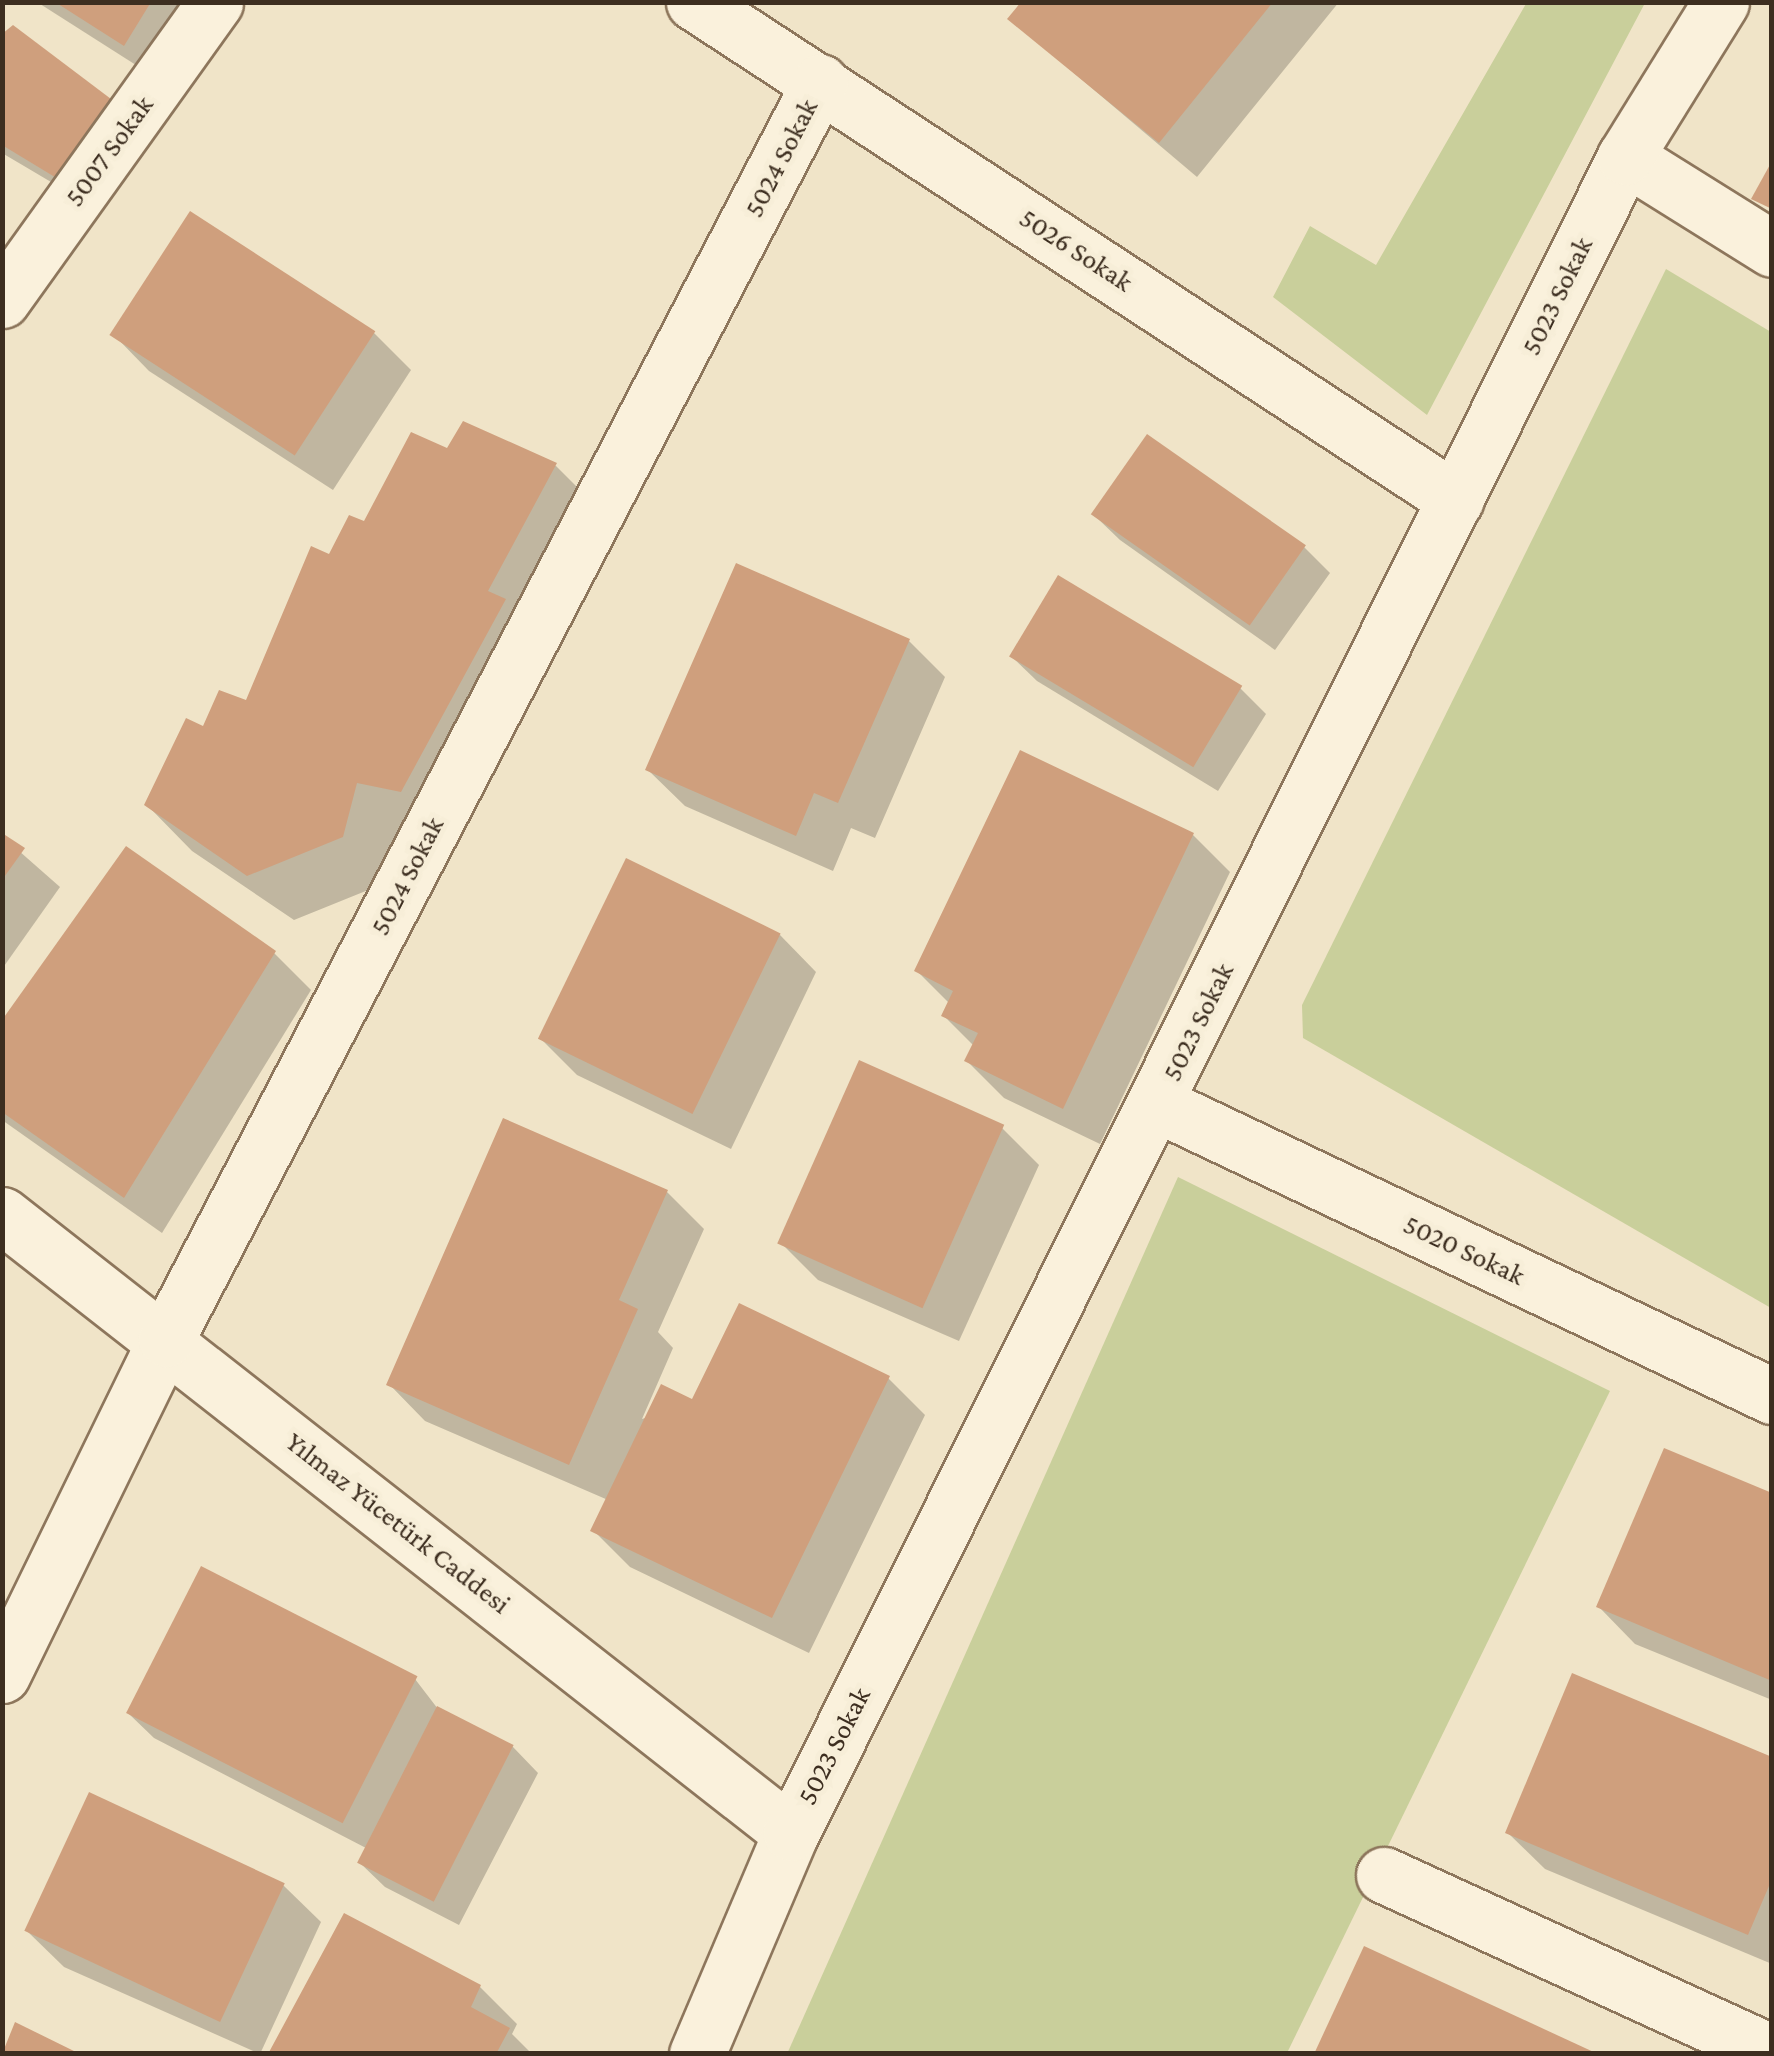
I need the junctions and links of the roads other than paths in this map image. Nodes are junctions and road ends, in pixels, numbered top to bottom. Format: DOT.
graph roads {
  1 [pos="215,2"];
  2 [pos="1721,2"];
  3 [pos="696,3"];
  4 [pos="820,82"];
  5 [pos="1624,157"];
  6 [pos="1772,249"];
  7 [pos="2,300"];
  8 [pos="1456,500"];
  9 [pos="1157,1104"];
  10 [pos="2,1215"];
  11 [pos="166,1339"];
  12 [pos="1772,1396"];
  13 [pos="2,1675"];
  14 [pos="791,1834"];
  15 [pos="1384,1874"];
  16 [pos="697,2054"];
  17 [pos="1772,2054"];
  1 -- 7 [label="street, 5007 Sokak"];
  2 -- 5 [label="street, 5023 Sokak"];
  3 -- 4 [label="street, 5026 Sokak"];
  4 -- 8 [label="street, 5026 Sokak"];
  4 -- 11 [label="street, 5024 Sokak"];
  5 -- 6 [label="street"];
  5 -- 8 [label="street, 5023 Sokak"];
  8 -- 9 [label="street, 5023 Sokak"];
  9 -- 12 [label="street, 5020 Sokak"];
  9 -- 14 [label="street, 5023 Sokak"];
  10 -- 11 [label="street, Yılmaz Yücetürk Caddesi"];
  11 -- 13 [label="street, 5024 Sokak"];
  11 -- 14 [label="street, Yılmaz Yücetürk Caddesi"];
  14 -- 16 [label="street, 5023 Sokak"];
  15 -- 17 [label="street"];
}
